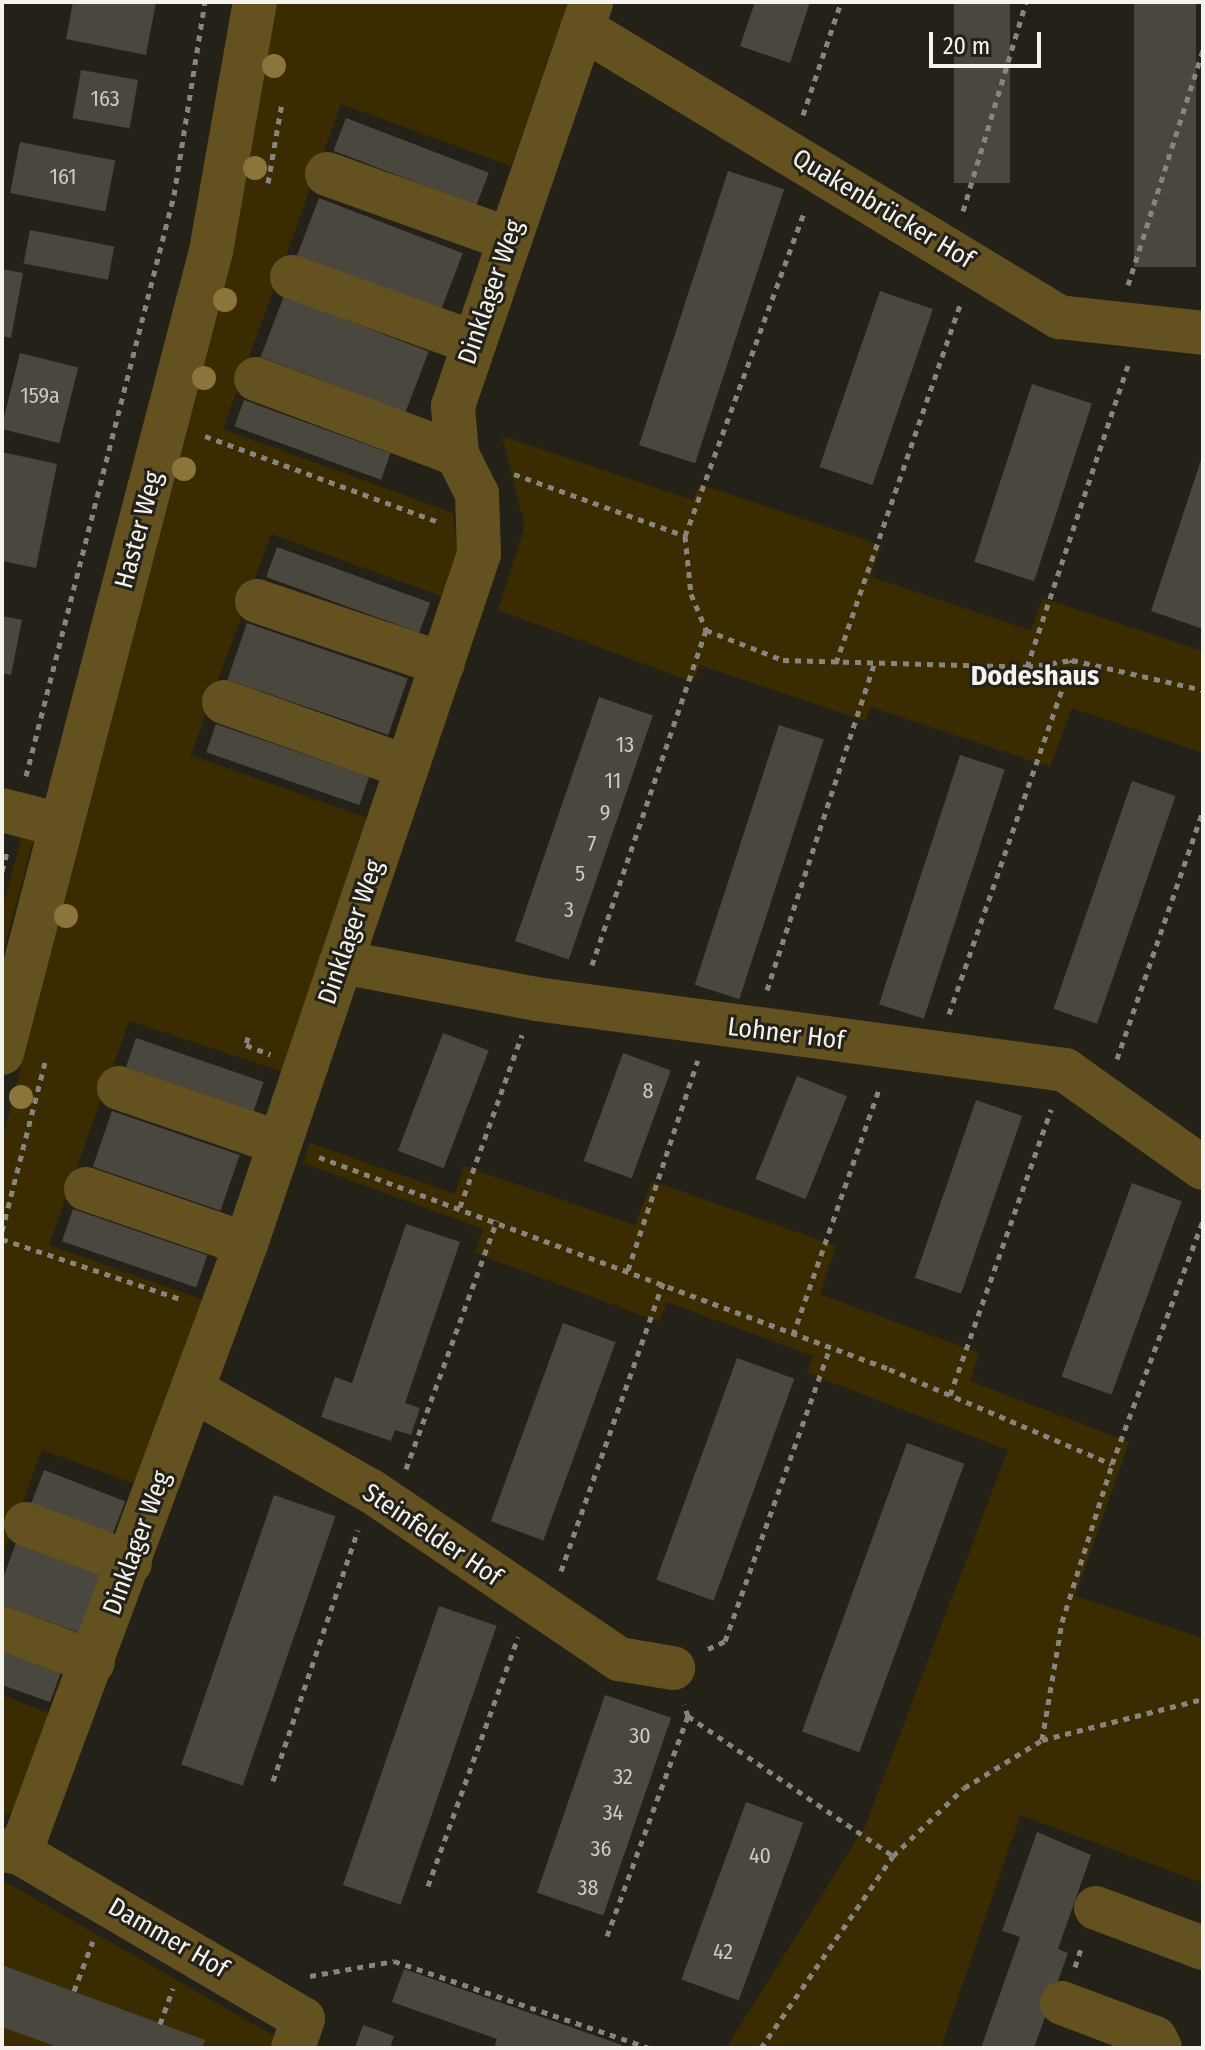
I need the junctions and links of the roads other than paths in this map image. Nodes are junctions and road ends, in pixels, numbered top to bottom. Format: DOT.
graph roads {
  1 [pos="255,2"];
  2 [pos="587,15"];
  3 [pos="327,174"];
  4 [pos="509,239"];
  5 [pos="292,277"];
  6 [pos="1203,333"];
  7 [pos="474,343"];
  8 [pos="256,379"];
  9 [pos="457,454"];
  10 [pos="257,601"];
  11 [pos="443,664"];
  12 [pos="224,702"];
  13 [pos="407,767"];
  14 [pos="9,812"];
  15 [pos="61,825"];
  16 [pos="341,962"];
  17 [pos="2,1053"];
  18 [pos="119,1088"];
  19 [pos="280,1143"];
  20 [pos="1203,1168"];
  21 [pos="86,1189"];
  22 [pos="246,1244"];
  23 [pos="193,1390"];
  24 [pos="26,1524"];
  25 [pos="130,1563"];
  26 [pos="2,1628"];
  27 [pos="93,1662"];
  28 [pos="673,1668"];
  29 [pos="11,1851"];
  30 [pos="1096,1908"];
  31 [pos="1203,1948"];
  32 [pos="1062,2003"];
  33 [pos="293,2048"];
  34 [pos="1160,2048"];
  1 -- 15 [label="street, Haster Weg"];
  2 -- 4 [label="street, Dinklager Weg"];
  2 -- 6 [label="street, Quakenbrücker Hof"];
  3 -- 4 [label="street"];
  4 -- 7 [label="street, Dinklager Weg"];
  5 -- 7 [label="street"];
  7 -- 9 [label="street, Dinklager Weg"];
  8 -- 9 [label="street"];
  9 -- 11 [label="street, Dinklager Weg"];
  10 -- 11 [label="street"];
  11 -- 13 [label="street, Dinklager Weg"];
  12 -- 13 [label="street"];
  13 -- 16 [label="street, Dinklager Weg"];
  14 -- 15 [label="street"];
  15 -- 17 [label="street, Haster Weg"];
  16 -- 19 [label="street, Dinklager Weg"];
  16 -- 20 [label="street, Lohner Hof"];
  18 -- 19 [label="street"];
  19 -- 22 [label="street, Dinklager Weg"];
  21 -- 22 [label="street"];
  22 -- 23 [label="street, Dinklager Weg"];
  23 -- 25 [label="street, Dinklager Weg"];
  23 -- 28 [label="street, Steinfelder Hof"];
  24 -- 25 [label="street"];
  25 -- 27 [label="street, Dinklager Weg"];
  26 -- 27 [label="street"];
  27 -- 29 [label="street, Dinklager Weg"];
  29 -- 33 [label="street, Dammer Hof"];
  30 -- 31 [label="street"];
  32 -- 34 [label="street"];
}
